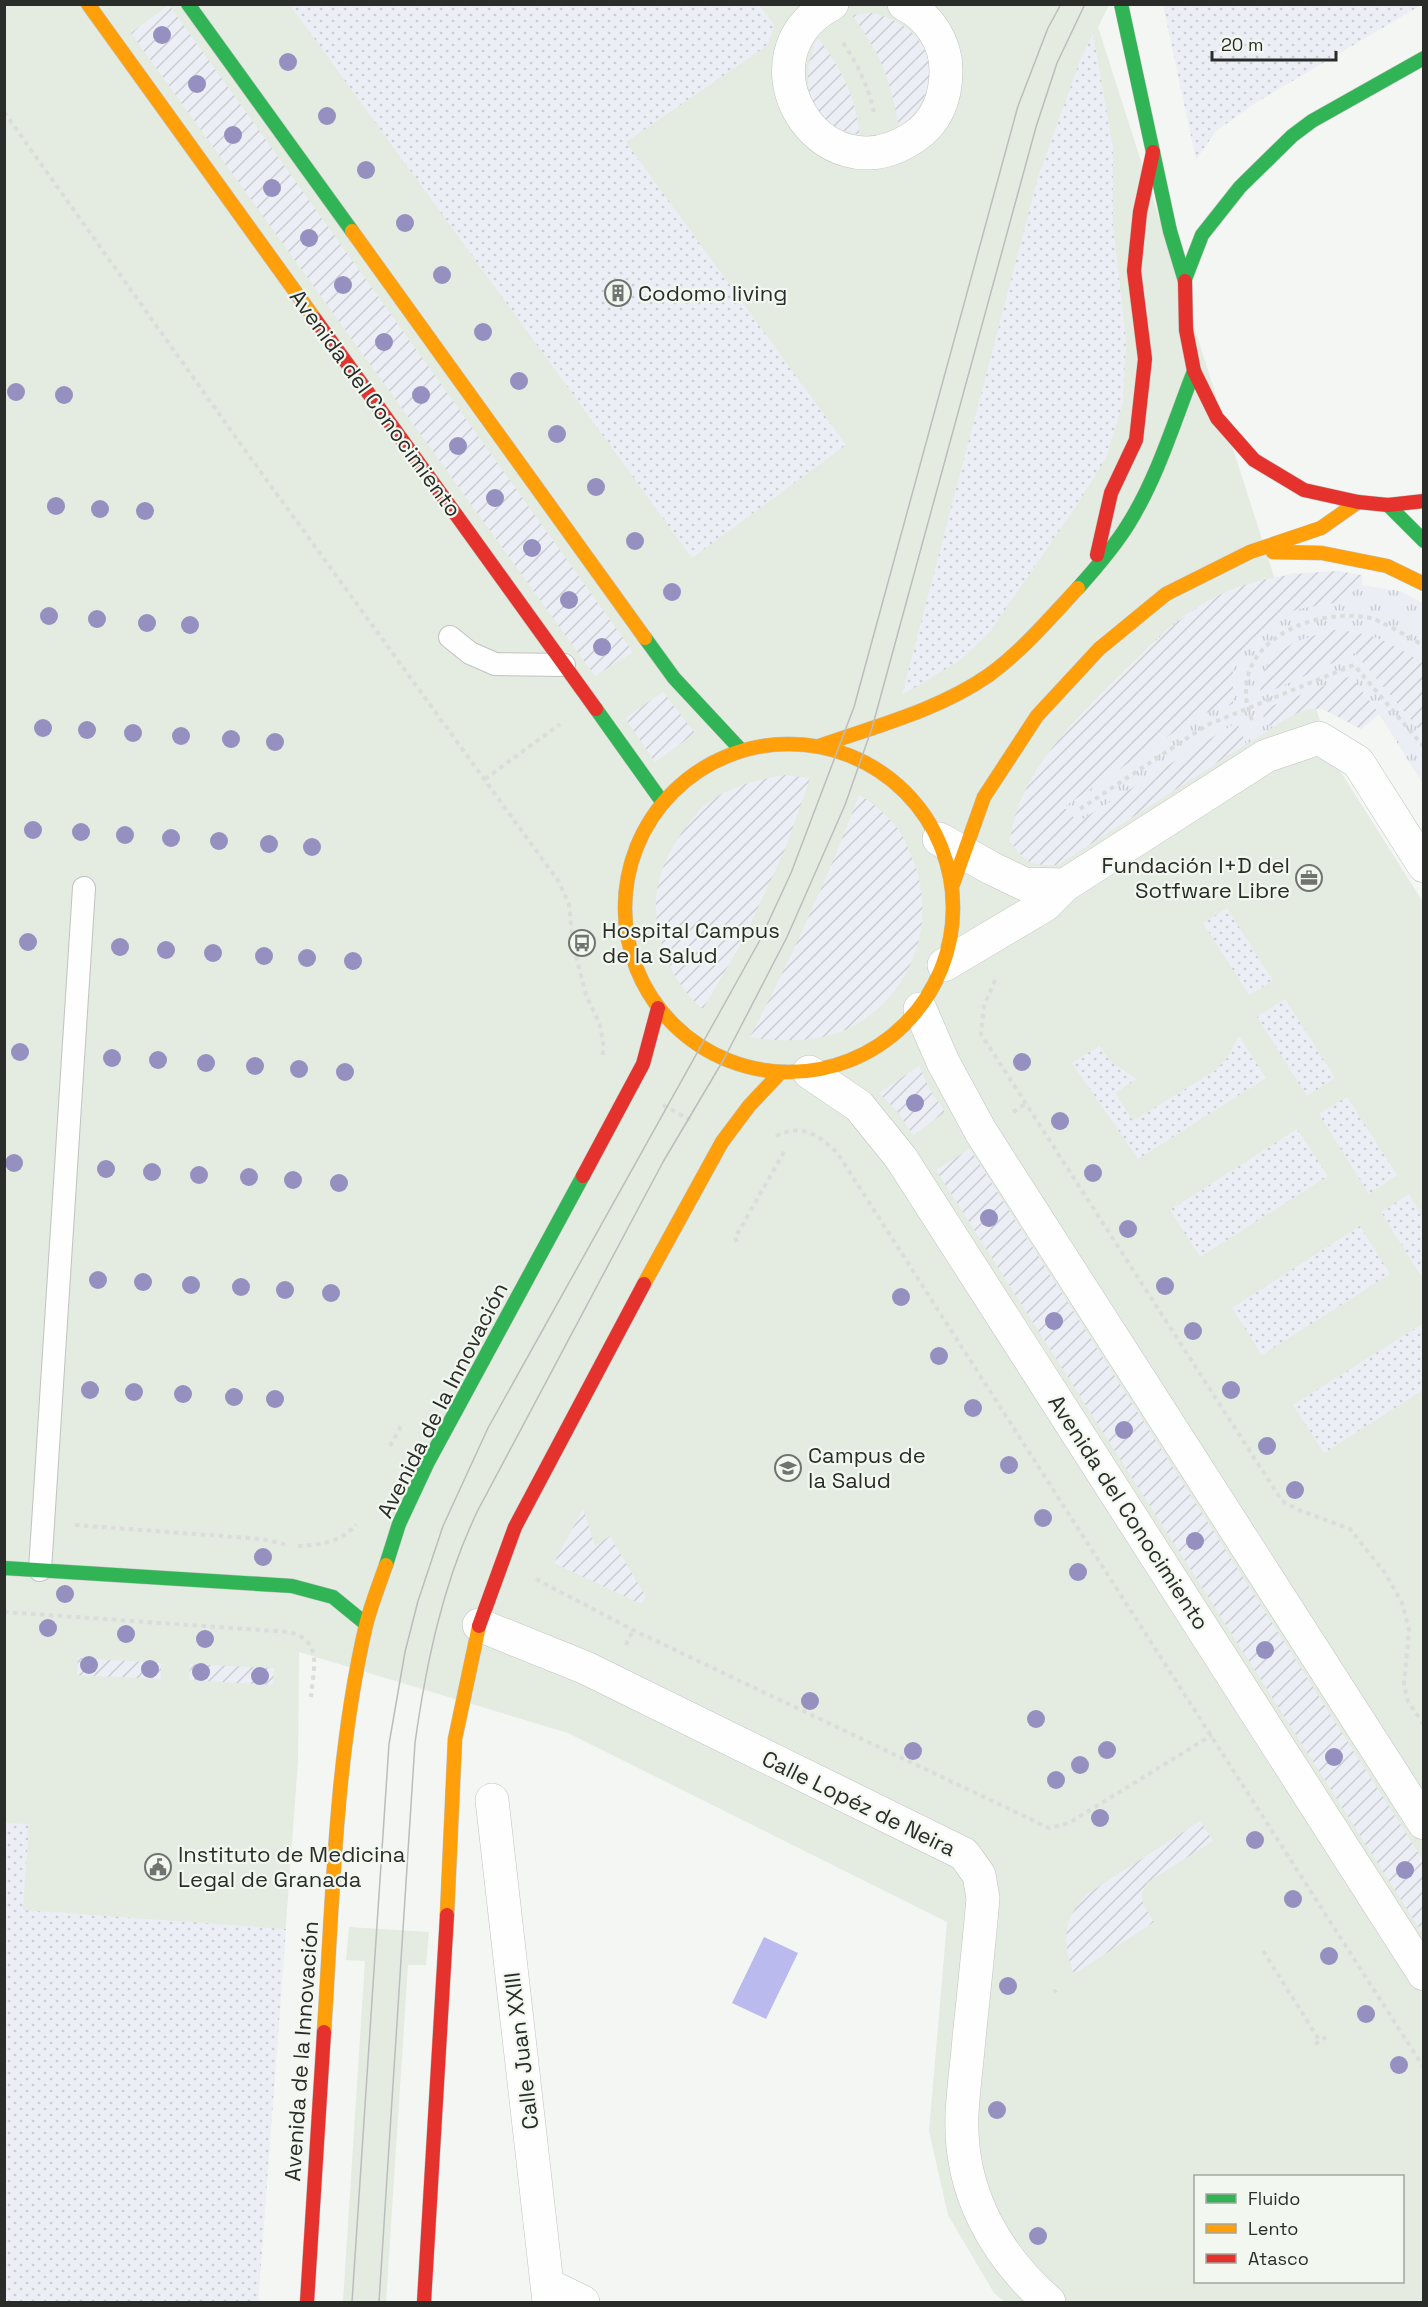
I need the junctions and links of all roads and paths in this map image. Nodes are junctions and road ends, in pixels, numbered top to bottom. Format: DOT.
graph roads {
  1 [pos="88,4"];
  2 [pos="188,4"];
  3 [pos="904,4"];
  4 [pos="822,7"];
  5 [pos="1122,9"];
  6 [pos="843,42"];
  7 [pos="1424,58"];
  8 [pos="4,112"];
  9 [pos="876,119"];
  10 [pos="1153,152"];
  11 [pos="1185,279"];
  12 [pos="1194,371"];
  13 [pos="1424,501"];
  14 [pos="1358,502"];
  15 [pos="1388,505"];
  16 [pos="1424,541"];
  17 [pos="1250,552"];
  18 [pos="1092,574"];
  19 [pos="1424,584"];
  20 [pos="450,637"];
  21 [pos="1424,646"];
  22 [pos="564,665"];
  23 [pos="561,724"];
  24 [pos="819,746"];
  25 [pos="741,750"];
  26 [pos="1266,756"];
  27 [pos="485,779"];
  28 [pos="663,802"];
  29 [pos="951,846"];
  30 [pos="1424,866"];
  31 [pos="953,884"];
  32 [pos="1065,885"];
  33 [pos="84,888"];
  34 [pos="944,965"];
  35 [pos="996,976"];
  36 [pos="658,1008"];
  37 [pos="920,1009"];
  38 [pos="601,1059"];
  39 [pos="795,1072"];
  40 [pos="658,1102"];
  41 [pos="695,1123"];
  42 [pos="771,1142"];
  43 [pos="784,1152"];
  44 [pos="737,1242"];
  45 [pos="64,1524"];
  46 [pos="283,1543"];
  47 [pos="4,1568"];
  48 [pos="537,1569"];
  49 [pos="40,1570"];
  50 [pos="4,1612"];
  51 [pos="366,1624"];
  52 [pos="479,1625"];
  53 [pos="311,1699"];
  54 [pos="1424,1725"];
  55 [pos="1212,1735"];
  56 [pos="492,1800"];
  57 [pos="1424,1823"];
  58 [pos="1263,1951"];
  59 [pos="1424,1974"];
  60 [pos="1326,2037"];
  61 [pos="1320,2041"];
  62 [pos="1315,2044"];
  63 [pos="1424,2068"];
  64 [pos="549,2294"];
  65 [pos="307,2302"];
  66 [pos="424,2302"];
  67 [pos="583,2302"];
  68 [pos="1049,2302"];
  1 -- 22 [label="main road, Avenida del Conocimiento"];
  2 -- 25 [label="main road"];
  3 -- 4 [label="street"];
  5 -- 10 [label="main road"];
  6 -- 9 [label="path"];
  7 -- 11 [label="main road"];
  8 -- 27 [label="path"];
  10 -- 11 [label="main road"];
  10 -- 18 [label="main road"];
  11 -- 12 [label="main road"];
  12 -- 14 [label="main road"];
  12 -- 18 [label="main road"];
  13 -- 15 [label="main road"];
  14 -- 15 [label="main road"];
  14 -- 17 [label="main road"];
  15 -- 16 [label="main road"];
  17 -- 19 [label="main road"];
  17 -- 29 [label="main road"];
  18 -- 24 [label="main road"];
  20 -- 22 [label="lane"];
  21 -- 26 [label="path"];
  22 -- 28 [label="main road, Avenida del Conocimiento"];
  23 -- 27 [label="path"];
  24 -- 25 [label="main road"];
  24 -- 29 [label="main road"];
  25 -- 28 [label="main road"];
  26 -- 30 [label="street"];
  26 -- 32 [label="street"];
  27 -- 38 [label="path"];
  28 -- 36 [label="main road"];
  29 -- 31 [label="main road"];
  29 -- 31 [label="main road"];
  29 -- 32 [label="street"];
  31 -- 34 [label="main road"];
  32 -- 34 [label="street"];
  33 -- 49 [label="lane"];
  34 -- 37 [label="main road"];
  35 -- 54 [label="path"];
  36 -- 39 [label="main road"];
  36 -- 51 [label="main road, Avenida de la Innovación"];
  37 -- 39 [label="main road"];
  37 -- 57 [label="street"];
  39 -- 52 [label="main road"];
  39 -- 59 [label="street, Avenida del Conocimiento"];
  40 -- 41 [label="path"];
  42 -- 55 [label="path"];
  43 -- 44 [label="path"];
  45 -- 46 [label="path"];
  47 -- 49 [label="main road"];
  48 -- 55 [label="path"];
  49 -- 51 [label="main road"];
  50 -- 53 [label="path"];
  51 -- 65 [label="main road, Avenida de la Innovación"];
  52 -- 66 [label="main road"];
  52 -- 68 [label="street, Calle Lopéz de Neira"];
  55 -- 63 [label="path"];
  56 -- 64 [label="street, Calle Juan XXIII"];
  58 -- 61 [label="path"];
  60 -- 61 [label="path"];
  61 -- 62 [label="path"];
  64 -- 67 [label="street"];
}
